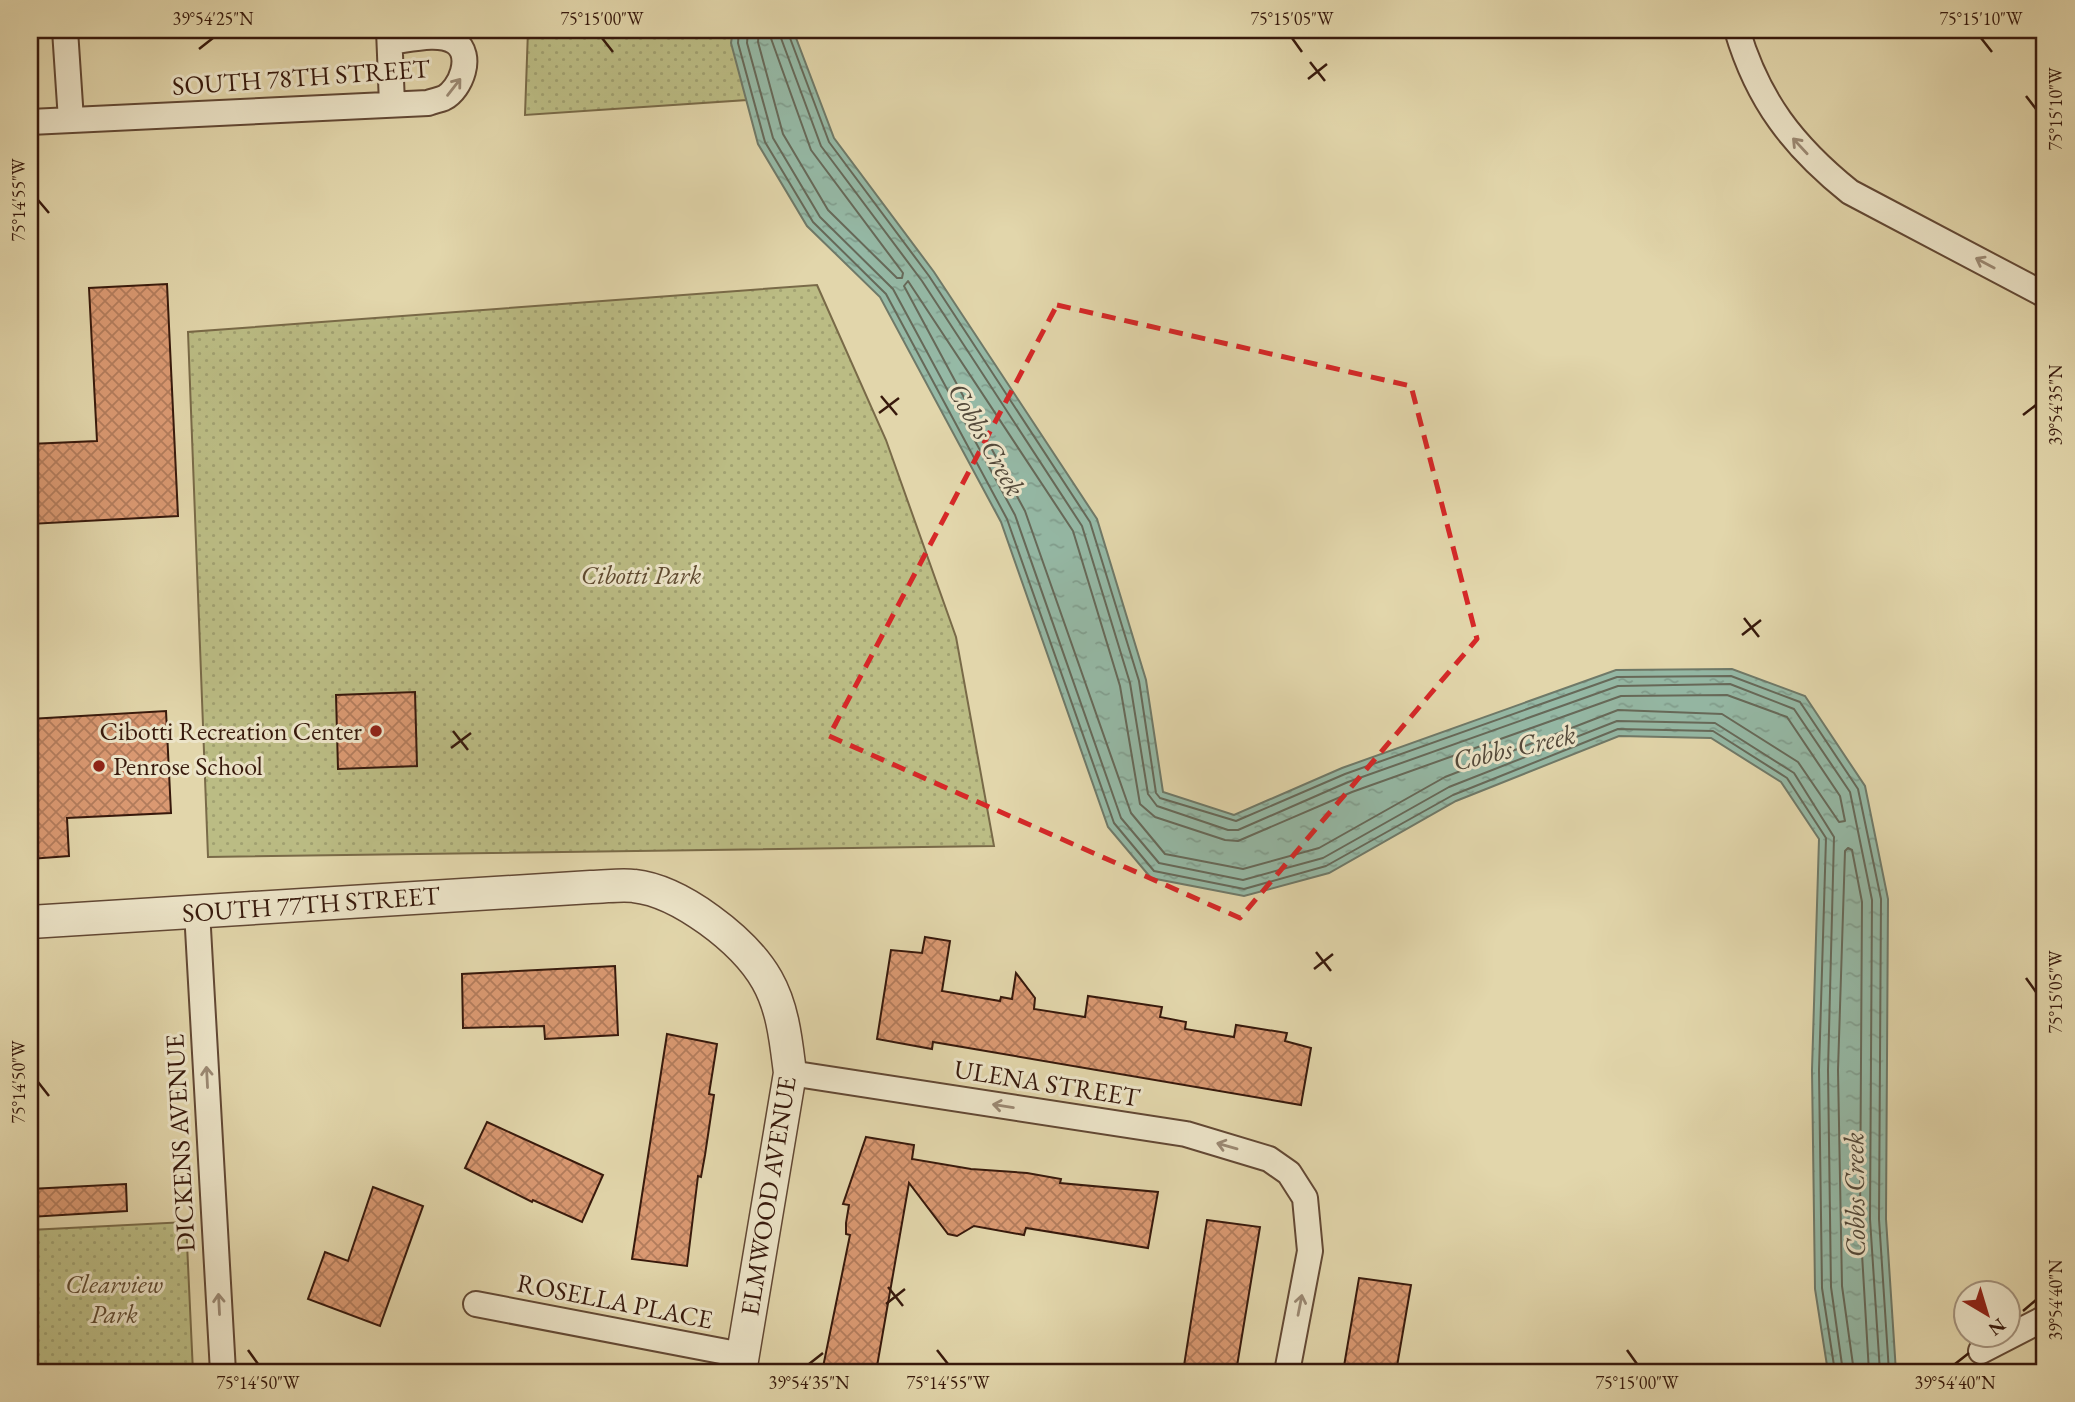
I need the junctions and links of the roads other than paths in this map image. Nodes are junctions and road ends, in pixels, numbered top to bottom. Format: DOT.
graph roads {
  1 [pos="65,30"];
  2 [pos="1737,30"];
  3 [pos="389,36"];
  4 [pos="391,104"];
  5 [pos="71,120"];
  6 [pos="30,122"];
  7 [pos="2045,295"];
  8 [pos="591,887"];
  9 [pos="197,911"];
  10 [pos="30,922"];
  11 [pos="790,1073"];
  12 [pos="475,1304"];
  13 [pos="2045,1318"];
  14 [pos="1981,1351"];
  15 [pos="741,1364"];
  16 [pos="223,1372"];
  17 [pos="1287,1372"];
  1 -- 5 [label="street"];
  7 -- 2 [label="street, one-way"];
  3 -- 4 [label="street"];
  4 -- 3 [label="street, SOUTH 78TH STREET, one-way"];
  4 -- 5 [label="street, SOUTH 78TH STREET"];
  5 -- 6 [label="street, SOUTH 78TH STREET"];
  8 -- 9 [label="street, SOUTH 77TH STREET"];
  8 -- 11 [label="street, ELMWOOD AVENUE"];
  9 -- 10 [label="street, SOUTH 77TH STREET"];
  16 -- 9 [label="street, DICKENS AVENUE, one-way"];
  11 -- 15 [label="street, ELMWOOD AVENUE"];
  17 -- 11 [label="street, ULENA STREET, one-way"];
  12 -- 15 [label="street, ROSELLA PLACE"];
  13 -- 14 [label="street"];
}
